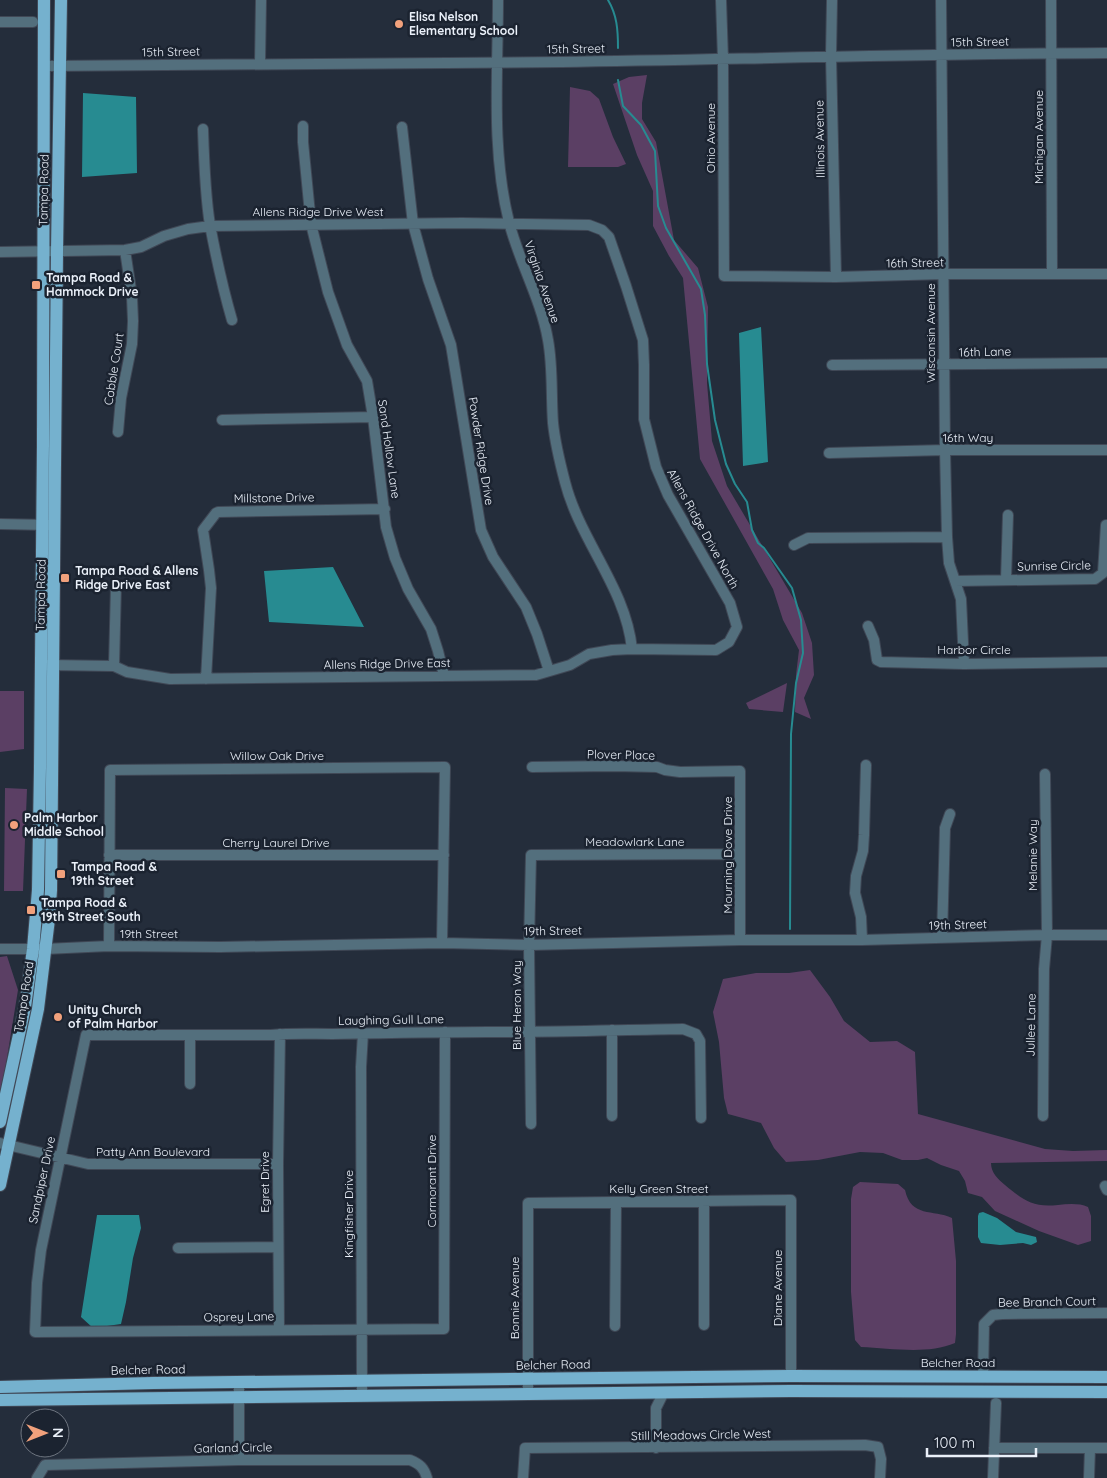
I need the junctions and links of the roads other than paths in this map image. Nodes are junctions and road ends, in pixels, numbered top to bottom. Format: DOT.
graph roads {
  1 [pos="44,0"];
  2 [pos="61,0"];
  3 [pos="261,0"];
  4 [pos="498,0"];
  5 [pos="721,0"];
  6 [pos="832,0"];
  7 [pos="941,0"];
  8 [pos="1051,0"];
  9 [pos="0,22"];
  10 [pos="33,22"];
  11 [pos="1051,53"];
  12 [pos="1107,53"];
  13 [pos="942,55"];
  14 [pos="831,56"];
  15 [pos="723,59"];
  16 [pos="498,62"];
  17 [pos="260,63"];
  18 [pos="44,66"];
  19 [pos="60,66"];
  20 [pos="303,126"];
  21 [pos="402,127"];
  22 [pos="203,129"];
  23 [pos="509,223"];
  24 [pos="311,224"];
  25 [pos="413,224"];
  26 [pos="210,226"];
  27 [pos="597,227"];
  28 [pos="125,250"];
  29 [pos="43,251"];
  30 [pos="57,251"];
  31 [pos="0,252"];
  32 [pos="944,274"];
  33 [pos="1052,274"];
  34 [pos="1107,274"];
  35 [pos="724,276"];
  36 [pos="836,277"];
  37 [pos="232,320"];
  38 [pos="1107,363"];
  39 [pos="944,365"];
  40 [pos="832,366"];
  41 [pos="373,417"];
  42 [pos="222,420"];
  43 [pos="118,432"];
  44 [pos="945,450"];
  45 [pos="1107,450"];
  46 [pos="829,453"];
  47 [pos="385,509"];
  48 [pos="1008,515"];
  49 [pos="0,524"];
  50 [pos="42,525"];
  51 [pos="55,525"];
  52 [pos="1106,525"];
  53 [pos="948,538"];
  54 [pos="794,545"];
  55 [pos="955,580"];
  56 [pos="1006,580"];
  57 [pos="116,585"];
  58 [pos="868,626"];
  59 [pos="729,642"];
  60 [pos="632,649"];
  61 [pos="1107,662"];
  62 [pos="964,664"];
  63 [pos="41,665"];
  64 [pos="54,665"];
  65 [pos="114,666"];
  66 [pos="549,671"];
  67 [pos="444,676"];
  68 [pos="206,679"];
  69 [pos="866,765"];
  70 [pos="532,767"];
  71 [pos="47,768"];
  72 [pos="740,771"];
  73 [pos="1045,774"];
  74 [pos="950,814"];
  75 [pos="740,854"];
  76 [pos="109,855"];
  77 [pos="444,855"];
  78 [pos="531,855"];
  79 [pos="1107,934"];
  80 [pos="1047,935"];
  81 [pos="942,938"];
  82 [pos="740,940"];
  83 [pos="862,940"];
  84 [pos="442,943"];
  85 [pos="529,944"];
  86 [pos="109,946"];
  87 [pos="0,949"];
  88 [pos="39,949"];
  89 [pos="612,1030"];
  90 [pos="445,1032"];
  91 [pos="529,1032"];
  92 [pos="363,1033"];
  93 [pos="280,1034"];
  94 [pos="86,1035"];
  95 [pos="190,1035"];
  96 [pos="190,1084"];
  97 [pos="612,1116"];
  98 [pos="1043,1116"];
  99 [pos="701,1118"];
  100 [pos="0,1122"];
  101 [pos="531,1124"];
  102 [pos="4,1144"];
  103 [pos="60,1158"];
  104 [pos="278,1164"];
  105 [pos="0,1186"];
  106 [pos="791,1200"];
  107 [pos="704,1201"];
  108 [pos="616,1202"];
  109 [pos="528,1203"];
  110 [pos="278,1247"];
  111 [pos="178,1248"];
  112 [pos="1107,1313"];
  113 [pos="704,1325"];
  114 [pos="615,1326"];
  115 [pos="279,1329"];
  116 [pos="444,1329"];
  117 [pos="362,1330"];
  118 [pos="35,1332"];
  119 [pos="791,1376"];
  120 [pos="983,1377"];
  121 [pos="1107,1378"];
  122 [pos="528,1380"];
  123 [pos="362,1381"];
  124 [pos="239,1382"];
  125 [pos="0,1387"];
  126 [pos="664,1392"];
  127 [pos="1107,1392"];
  128 [pos="528,1394"];
  129 [pos="362,1396"];
  130 [pos="239,1397"];
  131 [pos="0,1400"];
  132 [pos="996,1403"];
  133 [pos="656,1448"];
  134 [pos="994,1448"];
  135 [pos="1090,1448"];
  136 [pos="1107,1448"];
  137 [pos="239,1460"];
  138 [pos="37,1478"];
  139 [pos="427,1478"];
  140 [pos="524,1478"];
  141 [pos="880,1478"];
  142 [pos="993,1478"];
  143 [pos="1089,1478"];
  1 -- 18 [label="main road, Tampa Road"];
  2 -- 19 [label="main road, Tampa Road"];
  3 -- 17 [label="street"];
  4 -- 16 [label="street, Virginia Avenue"];
  5 -- 15 [label="street, Ohio Avenue"];
  6 -- 14 [label="street, Illinois Avenue"];
  7 -- 13 [label="street, Wisconsin Avenue"];
  8 -- 11 [label="street, Michigan Avenue"];
  9 -- 10 [label="street"];
  11 -- 12 [label="street, 15th Street"];
  11 -- 13 [label="street, 15th Street"];
  11 -- 33 [label="street, Michigan Avenue"];
  13 -- 14 [label="street, 15th Street"];
  13 -- 32 [label="street, Wisconsin Avenue"];
  14 -- 15 [label="street, 15th Street"];
  14 -- 36 [label="street, Illinois Avenue"];
  15 -- 16 [label="street, 15th Street"];
  15 -- 35 [label="street, Ohio Avenue"];
  16 -- 17 [label="street, 15th Street"];
  16 -- 23 [label="street, Virginia Avenue"];
  17 -- 19 [label="street, 15th Street"];
  18 -- 19 [label="street, 15th Street"];
  18 -- 29 [label="main road, Tampa Road"];
  19 -- 30 [label="main road, Tampa Road"];
  20 -- 24 [label="street, Sand Hollow Lane"];
  21 -- 25 [label="street, Powder Ridge Drive"];
  22 -- 26 [label="street"];
  23 -- 25 [label="street, Allens Ridge Drive West"];
  23 -- 27 [label="street, Allens Ridge Drive West"];
  23 -- 60 [label="street, Virginia Avenue"];
  24 -- 25 [label="street, Allens Ridge Drive West"];
  24 -- 26 [label="street, Allens Ridge Drive West"];
  24 -- 41 [label="street, Sand Hollow Lane"];
  25 -- 66 [label="street, Powder Ridge Drive"];
  26 -- 28 [label="street, Allens Ridge Drive West"];
  26 -- 37 [label="street"];
  27 -- 59 [label="street, Allens Ridge Drive North"];
  28 -- 30 [label="street, Allens Ridge Drive West"];
  28 -- 43 [label="street, Cobble Court"];
  29 -- 30 [label="street, Allens Ridge Drive West"];
  29 -- 31 [label="street, Allens Ridge Drive West"];
  29 -- 50 [label="main road, Tampa Road"];
  30 -- 51 [label="main road, Tampa Road"];
  32 -- 33 [label="street, 16th Street"];
  32 -- 36 [label="street, 16th Street"];
  32 -- 39 [label="street, Wisconsin Avenue"];
  33 -- 34 [label="street, 16th Street"];
  35 -- 36 [label="street, 16th Street"];
  38 -- 39 [label="street, 16th Lane"];
  39 -- 40 [label="street, 16th Lane"];
  39 -- 44 [label="street, Wisconsin Avenue"];
  41 -- 42 [label="street"];
  41 -- 47 [label="street, Sand Hollow Lane"];
  44 -- 45 [label="street, 16th Way"];
  44 -- 46 [label="street, 16th Way"];
  44 -- 53 [label="street, Wisconsin Avenue"];
  47 -- 67 [label="street, Sand Hollow Lane"];
  47 -- 68 [label="street, Millstone Drive"];
  48 -- 56 [label="street"];
  49 -- 50 [label="street"];
  50 -- 51 [label="street"];
  50 -- 63 [label="main road, Tampa Road"];
  51 -- 64 [label="main road, Tampa Road"];
  52 -- 56 [label="street, Sunrise Circle"];
  53 -- 54 [label="street"];
  53 -- 55 [label="street, Wisconsin Avenue"];
  55 -- 56 [label="street, Sunrise Circle"];
  55 -- 62 [label="street, Wisconsin Avenue"];
  57 -- 65 [label="street"];
  58 -- 62 [label="street, Harbor Circle"];
  59 -- 60 [label="street, Allens Ridge Drive East"];
  60 -- 66 [label="street, Allens Ridge Drive East"];
  61 -- 62 [label="street, Harbor Circle"];
  63 -- 64 [label="street, Allens Ridge Drive East"];
  63 -- 71 [label="main road, Tampa Road"];
  64 -- 65 [label="street, Allens Ridge Drive East"];
  64 -- 71 [label="main road, Tampa Road"];
  65 -- 68 [label="street, Allens Ridge Drive East"];
  66 -- 67 [label="street, Allens Ridge Drive East"];
  67 -- 68 [label="street, Allens Ridge Drive East"];
  69 -- 83 [label="street"];
  70 -- 72 [label="street, Plover Place"];
  71 -- 88 [label="main road, Tampa Road"];
  72 -- 75 [label="street, Mourning Dove Drive"];
  73 -- 80 [label="street, Melanie Way"];
  74 -- 81 [label="street"];
  75 -- 78 [label="street, Meadowlark Lane"];
  75 -- 82 [label="street, Mourning Dove Drive"];
  76 -- 77 [label="street, Cherry Laurel Drive"];
  76 -- 77 [label="street, Willow Oak Drive"];
  76 -- 86 [label="street, Willow Oak Drive"];
  77 -- 84 [label="street, Willow Oak Drive"];
  78 -- 85 [label="street, Blue Heron Way"];
  79 -- 80 [label="street, 19th Street"];
  80 -- 81 [label="street, 19th Street"];
  80 -- 98 [label="street, Jullee Lane"];
  81 -- 83 [label="street, 19th Street"];
  82 -- 83 [label="street, 19th Street"];
  82 -- 85 [label="street, 19th Street"];
  84 -- 85 [label="street, 19th Street"];
  84 -- 86 [label="street, 19th Street"];
  85 -- 91 [label="street, Blue Heron Way"];
  86 -- 88 [label="street, 19th Street"];
  87 -- 88 [label="street, 19th Street"];
  88 -- 100 [label="main road, Tampa Road"];
  88 -- 102 [label="main road, Tampa Road"];
  89 -- 91 [label="street, Laughing Gull Lane"];
  89 -- 97 [label="street"];
  89 -- 99 [label="street, Laughing Gull Lane"];
  90 -- 91 [label="street, Laughing Gull Lane"];
  90 -- 92 [label="street, Laughing Gull Lane"];
  90 -- 116 [label="street, Cormorant Drive"];
  91 -- 101 [label="street, Blue Heron Way"];
  92 -- 93 [label="street, Laughing Gull Lane"];
  92 -- 117 [label="street, Kingfisher Drive"];
  93 -- 95 [label="street, Laughing Gull Lane"];
  93 -- 104 [label="street, Egret Drive"];
  94 -- 95 [label="street, Laughing Gull Lane"];
  94 -- 103 [label="street, Sandpiper Drive"];
  95 -- 96 [label="street"];
  102 -- 103 [label="street, Patty Ann Boulevard"];
  102 -- 105 [label="main road, Tampa Road"];
  103 -- 104 [label="street, Patty Ann Boulevard"];
  103 -- 118 [label="street, Sandpiper Drive"];
  104 -- 110 [label="street, Egret Drive"];
  106 -- 107 [label="street, Kelly Green Street"];
  106 -- 119 [label="street, Diane Avenue"];
  107 -- 108 [label="street, Kelly Green Street"];
  107 -- 113 [label="street"];
  108 -- 109 [label="street, Kelly Green Street"];
  108 -- 114 [label="street"];
  109 -- 122 [label="street, Bonnie Avenue"];
  110 -- 111 [label="street"];
  110 -- 115 [label="street, Egret Drive"];
  112 -- 120 [label="street, Bee Branch Court"];
  115 -- 117 [label="street, Osprey Lane"];
  115 -- 118 [label="street, Osprey Lane"];
  116 -- 117 [label="street, Osprey Lane"];
  117 -- 123 [label="street, Kingfisher Drive"];
  119 -- 120 [label="main road, Belcher Road"];
  119 -- 122 [label="main road, Belcher Road"];
  120 -- 121 [label="main road, Belcher Road"];
  122 -- 123 [label="main road, Belcher Road"];
  122 -- 128 [label="street, Bonnie Avenue"];
  123 -- 124 [label="main road, Belcher Road"];
  123 -- 129 [label="street, Kingfisher Drive"];
  124 -- 125 [label="main road, Belcher Road"];
  124 -- 130 [label="street"];
  126 -- 127 [label="main road"];
  126 -- 128 [label="main road"];
  126 -- 133 [label="street"];
  128 -- 129 [label="main road"];
  129 -- 130 [label="main road"];
  130 -- 131 [label="main road"];
  130 -- 137 [label="street"];
  132 -- 134 [label="street"];
  133 -- 140 [label="street, Still Meadows Circle West"];
  133 -- 141 [label="street, Still Meadows Circle West"];
  134 -- 135 [label="street"];
  134 -- 142 [label="street"];
  135 -- 136 [label="street"];
  135 -- 143 [label="street"];
  137 -- 138 [label="street, Garland Circle"];
  137 -- 139 [label="street, Garland Circle"];
}
